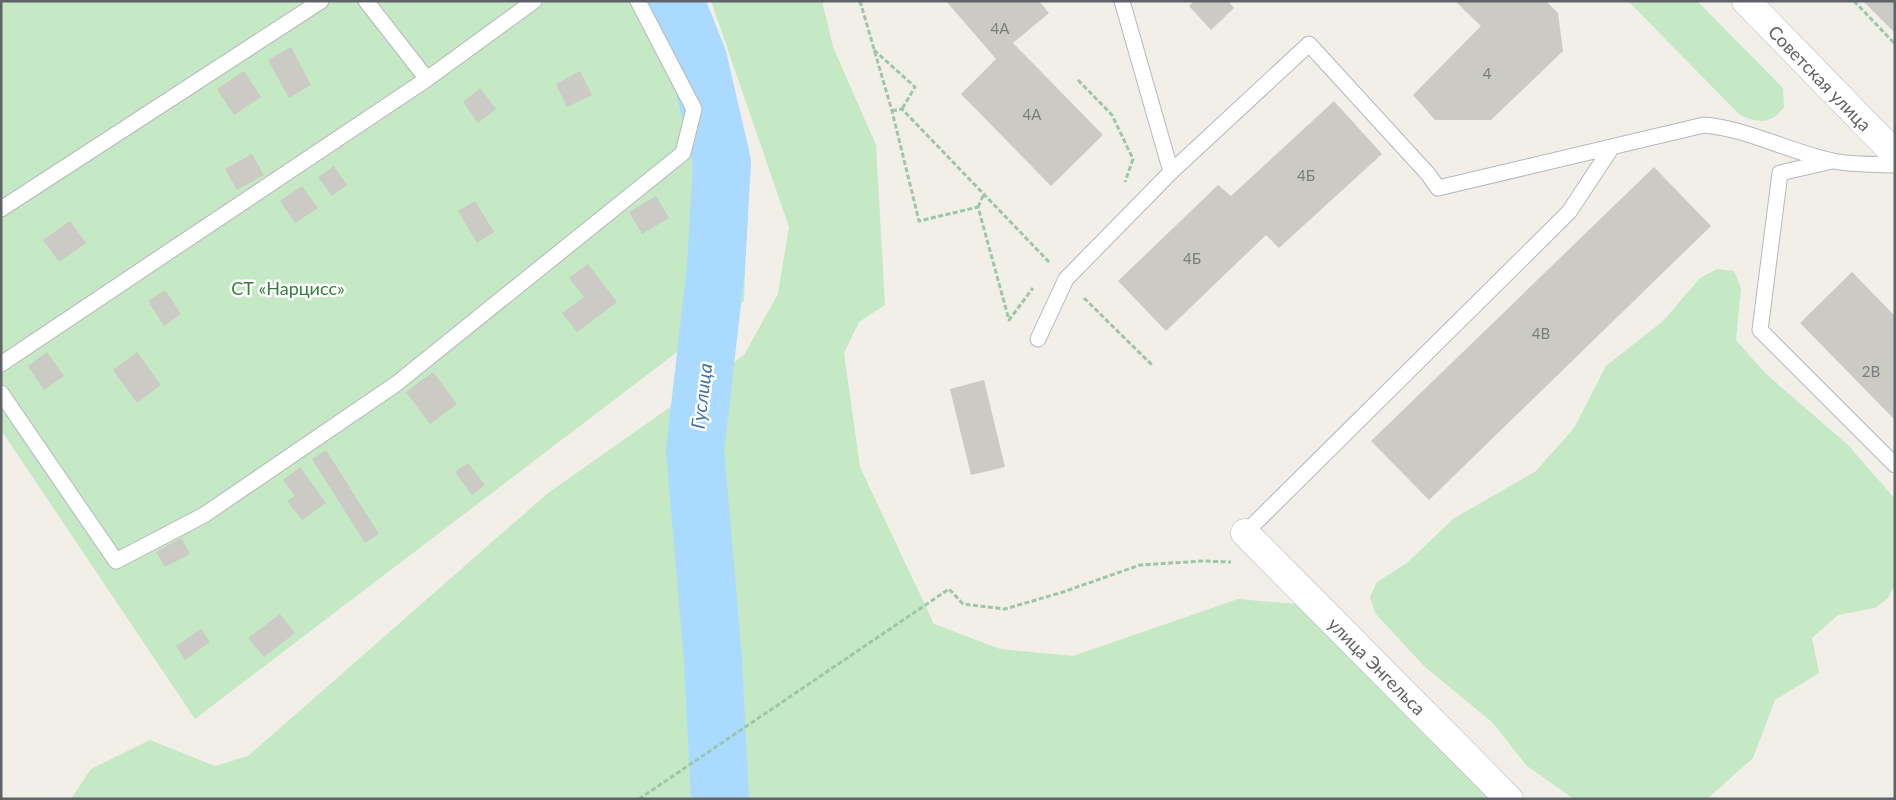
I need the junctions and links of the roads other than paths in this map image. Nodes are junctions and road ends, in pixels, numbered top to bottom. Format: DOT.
graph roads {
  1 [pos="321,1"];
  2 [pos="366,1"];
  3 [pos="534,1"];
  4 [pos="638,1"];
  5 [pos="1122,1"];
  6 [pos="1746,1"];
  7 [pos="427,79"];
  8 [pos="1612,147"];
  9 [pos="1895,154"];
  10 [pos="1834,161"];
  11 [pos="1895,165"];
  12 [pos="1171,172"];
  13 [pos="1,210"];
  14 [pos="1038,340"];
  15 [pos="1,364"];
  16 [pos="1,393"];
  17 [pos="1895,465"];
  18 [pos="1246,532"];
  19 [pos="1509,799"];
  1 -- 13 [label="lane"];
  2 -- 7 [label="lane"];
  3 -- 7 [label="lane"];
  4 -- 16 [label="lane"];
  5 -- 12 [label="lane"];
  6 -- 9 [label="street, Советская улица"];
  7 -- 15 [label="lane"];
  8 -- 10 [label="lane"];
  8 -- 12 [label="lane"];
  8 -- 18 [label="lane"];
  10 -- 11 [label="lane"];
  10 -- 17 [label="lane"];
  12 -- 14 [label="lane"];
  18 -- 19 [label="street, улица Энгельса"];
}
